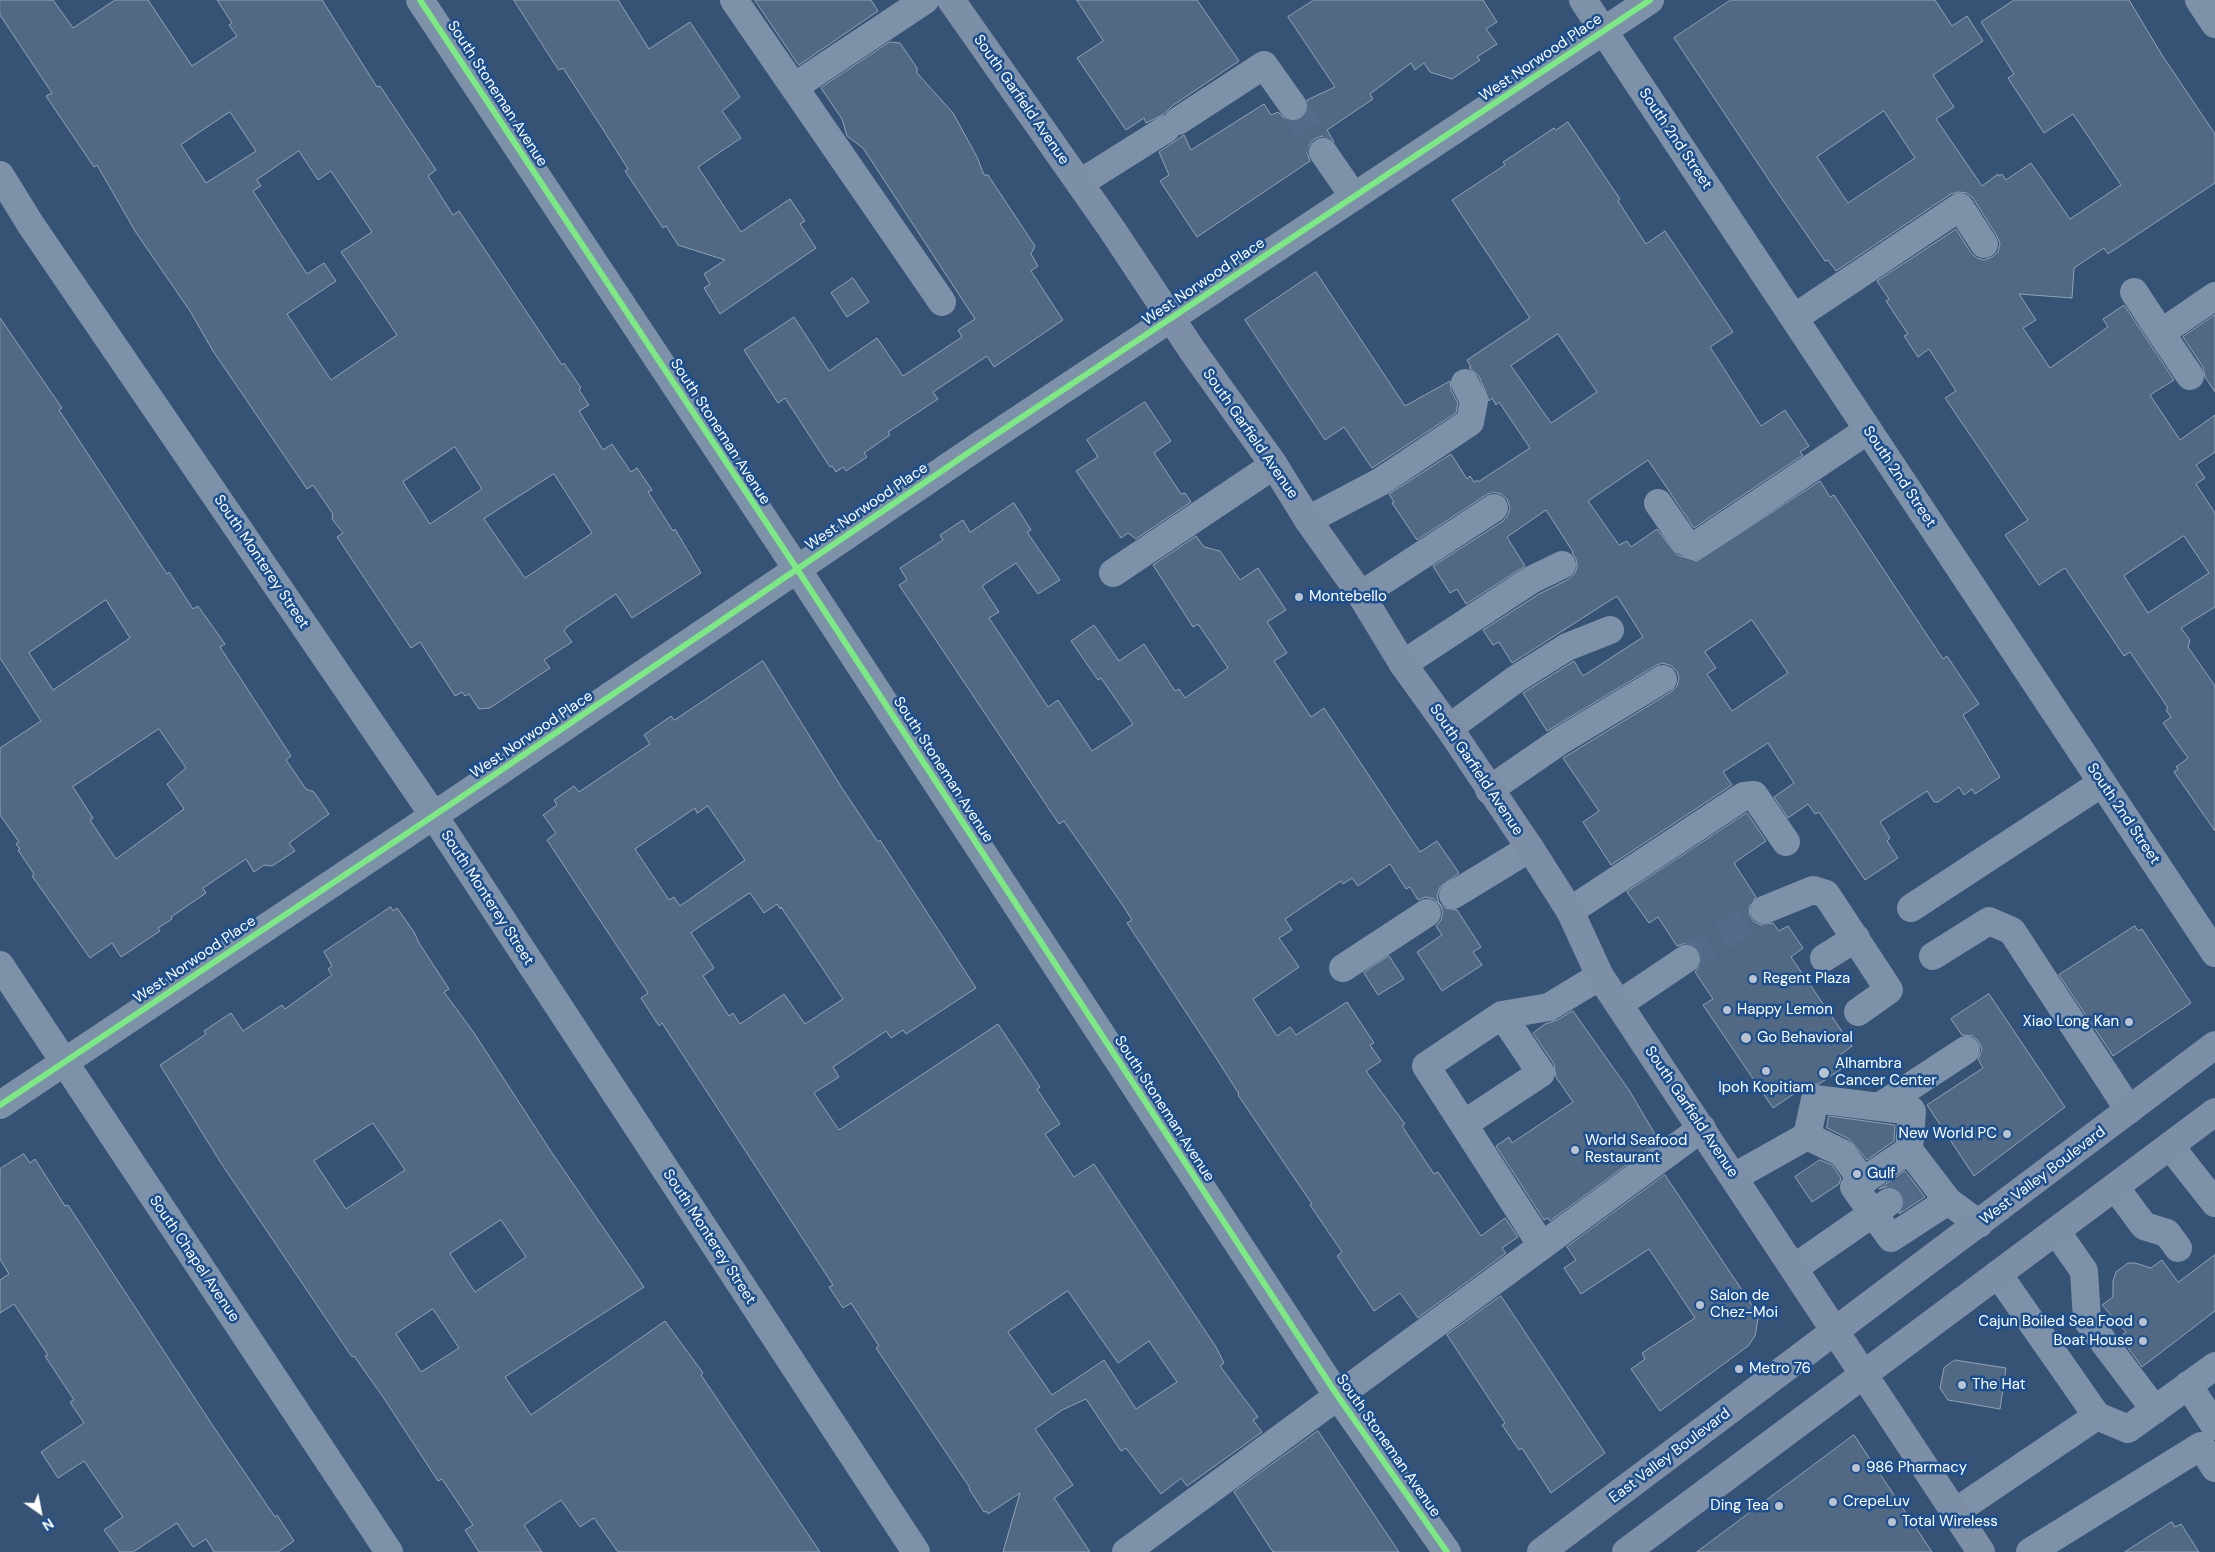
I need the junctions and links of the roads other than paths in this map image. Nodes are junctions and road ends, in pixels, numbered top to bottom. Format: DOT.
graph roads {
  1 [pos="420,0"];
  2 [pos="734,0"];
  3 [pos="925,0"];
  4 [pos="951,0"];
  5 [pos="1583,0"];
  6 [pos="1650,0"];
  7 [pos="2199,0"];
  8 [pos="2215,24"];
  9 [pos="1604,31"];
  10 [pos="794,88"];
  11 [pos="1293,106"];
  12 [pos="1323,152"];
  13 [pos="0,175"];
  14 [pos="1080,183"];
  15 [pos="1354,197"];
  16 [pos="1984,244"];
  17 [pos="2134,292"];
  18 [pos="2215,296"];
  19 [pos="942,302"];
  20 [pos="1794,318"];
  21 [pos="1172,319"];
  22 [pos="2161,333"];
  23 [pos="2190,376"];
  24 [pos="1465,383"];
  25 [pos="1868,430"];
  26 [pos="1274,466"];
  27 [pos="1658,503"];
  28 [pos="1494,508"];
  29 [pos="1308,520"];
  30 [pos="1562,565"];
  31 [pos="797,570"];
  32 [pos="1113,573"];
  33 [pos="1361,596"];
  34 [pos="1610,630"];
  35 [pos="1403,664"];
  36 [pos="1663,679"];
  37 [pos="1449,728"];
  38 [pos="2102,783"];
  39 [pos="1489,790"];
  40 [pos="434,816"];
  41 [pos="1786,842"];
  42 [pos="1530,848"];
  43 [pos="1453,895"];
  44 [pos="1911,908"];
  45 [pos="1764,910"];
  46 [pos="1570,911"];
  47 [pos="1427,914"];
  48 [pos="1856,938"];
  49 [pos="2215,953"];
  50 [pos="1933,956"];
  51 [pos="1824,958"];
  52 [pos="1686,959"];
  53 [pos="0,965"];
  54 [pos="1343,968"];
  55 [pos="1600,976"];
  56 [pos="1619,1004"];
  57 [pos="1858,1012"];
  58 [pos="1502,1015"];
  59 [pos="2215,1045"];
  60 [pos="1966,1050"];
  61 [pos="64,1063"];
  62 [pos="0,1105"];
  63 [pos="1879,1107"];
  64 [pos="2130,1110"];
  65 [pos="2215,1112"];
  66 [pos="1464,1124"];
  67 [pos="1702,1128"];
  68 [pos="1807,1136"];
  69 [pos="2170,1146"];
  70 [pos="1909,1150"];
  71 [pos="1734,1177"];
  72 [pos="1863,1181"];
  73 [pos="2115,1187"];
  74 [pos="1948,1201"];
  75 [pos="2215,1203"];
  76 [pos="1881,1208"];
  77 [pos="1979,1224"];
  78 [pos="2056,1231"];
  79 [pos="1542,1246"];
  80 [pos="2178,1248"];
  81 [pos="1794,1268"];
  82 [pos="1998,1274"];
  83 [pos="1835,1330"];
  84 [pos="2215,1366"];
  85 [pos="1863,1374"];
  86 [pos="2188,1386"];
  87 [pos="1337,1395"];
  88 [pos="2154,1410"];
  89 [pos="2097,1416"];
  90 [pos="2215,1426"];
  91 [pos="2215,1468"];
  92 [pos="1955,1512"];
  93 [pos="389,1552"];
  94 [pos="916,1552"];
  95 [pos="1126,1552"];
  96 [pos="1447,1552"];
  97 [pos="1541,1552"];
  98 [pos="1626,1552"];
  99 [pos="1981,1552"];
  100 [pos="2030,1552"];
  1 -- 31 [label="street, South Stoneman Avenue"];
  2 -- 10 [label="street"];
  3 -- 10 [label="street"];
  4 -- 14 [label="main road, South Garfield Avenue"];
  5 -- 9 [label="street, South 2nd Street"];
  6 -- 9 [label="street, West Norwood Place"];
  7 -- 8 [label="street"];
  9 -- 15 [label="street, West Norwood Place"];
  9 -- 20 [label="street, South 2nd Street"];
  10 -- 19 [label="street"];
  11 -- 14 [label="street"];
  12 -- 15 [label="street"];
  13 -- 40 [label="street, South Monterey Street"];
  14 -- 21 [label="main road, South Garfield Avenue"];
  15 -- 21 [label="street, West Norwood Place"];
  16 -- 20 [label="street"];
  17 -- 22 [label="street"];
  18 -- 22 [label="street"];
  20 -- 25 [label="street, South 2nd Street"];
  21 -- 26 [label="main road, South Garfield Avenue"];
  21 -- 31 [label="street, West Norwood Place"];
  22 -- 23 [label="street"];
  24 -- 29 [label="street"];
  25 -- 27 [label="street"];
  25 -- 38 [label="street, South 2nd Street"];
  26 -- 29 [label="main road, South Garfield Avenue"];
  26 -- 32 [label="street"];
  28 -- 33 [label="street"];
  29 -- 33 [label="main road, South Garfield Avenue"];
  30 -- 35 [label="street"];
  31 -- 40 [label="street, West Norwood Place"];
  31 -- 87 [label="street, South Stoneman Avenue"];
  33 -- 35 [label="main road, South Garfield Avenue"];
  34 -- 37 [label="street"];
  35 -- 37 [label="main road, South Garfield Avenue"];
  36 -- 39 [label="street"];
  37 -- 39 [label="main road, South Garfield Avenue"];
  38 -- 44 [label="street"];
  38 -- 49 [label="street, South 2nd Street"];
  39 -- 42 [label="main road, South Garfield Avenue"];
  40 -- 61 [label="street, West Norwood Place"];
  40 -- 94 [label="street, South Monterey Street"];
  41 -- 46 [label="street"];
  42 -- 43 [label="street"];
  42 -- 46 [label="main road, South Garfield Avenue"];
  45 -- 48 [label="street"];
  46 -- 55 [label="main road, South Garfield Avenue"];
  47 -- 54 [label="street"];
  48 -- 51 [label="street"];
  48 -- 57 [label="street"];
  50 -- 64 [label="street"];
  52 -- 56 [label="street"];
  53 -- 61 [label="street, South Chapel Avenue"];
  55 -- 56 [label="main road, South Garfield Avenue"];
  55 -- 58 [label="street"];
  56 -- 67 [label="main road, South Garfield Avenue"];
  58 -- 66 [label="street"];
  58 -- 66 [label="street"];
  59 -- 64 [label="main road, West Valley Boulevard"];
  60 -- 63 [label="street"];
  61 -- 62 [label="street, West Norwood Place"];
  61 -- 93 [label="street, South Chapel Avenue"];
  63 -- 68 [label="street"];
  63 -- 70 [label="street"];
  64 -- 77 [label="main road, West Valley Boulevard"];
  65 -- 69 [label="main road"];
  66 -- 79 [label="street"];
  67 -- 71 [label="main road, South Garfield Avenue"];
  67 -- 79 [label="street"];
  68 -- 71 [label="street"];
  68 -- 72 [label="street"];
  69 -- 73 [label="main road"];
  69 -- 75 [label="street"];
  70 -- 72 [label="street"];
  70 -- 74 [label="street"];
  71 -- 81 [label="main road, South Garfield Avenue"];
  72 -- 76 [label="street"];
  73 -- 78 [label="main road"];
  73 -- 80 [label="street"];
  74 -- 76 [label="street"];
  74 -- 77 [label="street"];
  76 -- 81 [label="street"];
  77 -- 83 [label="main road, West Valley Boulevard"];
  78 -- 82 [label="main road"];
  78 -- 88 [label="street"];
  79 -- 87 [label="street"];
  81 -- 83 [label="main road, South Garfield Avenue"];
  82 -- 85 [label="main road"];
  82 -- 89 [label="street"];
  83 -- 85 [label="main road, South Garfield Avenue"];
  83 -- 97 [label="main road, East Valley Boulevard"];
  84 -- 86 [label="street"];
  85 -- 92 [label="main road, South Garfield Avenue"];
  85 -- 98 [label="main road"];
  86 -- 88 [label="street"];
  86 -- 90 [label="street"];
  87 -- 95 [label="street"];
  87 -- 96 [label="street, South Stoneman Avenue"];
  88 -- 89 [label="street"];
  89 -- 92 [label="street"];
  91 -- 100 [label="street"];
  92 -- 99 [label="main road, South Garfield Avenue"];
}
